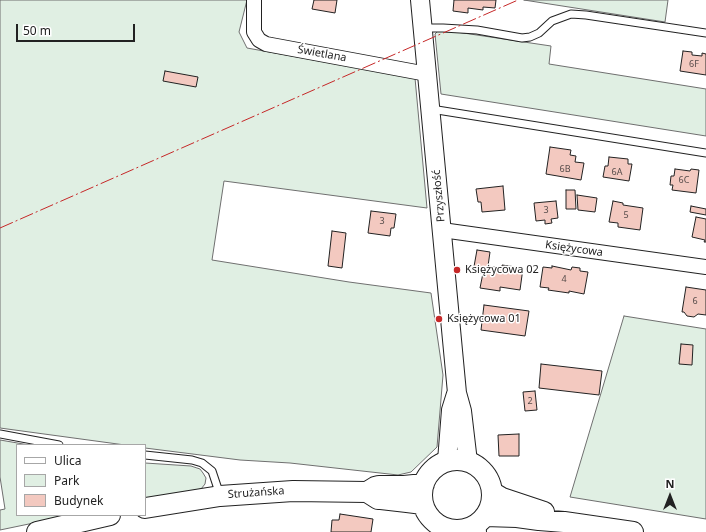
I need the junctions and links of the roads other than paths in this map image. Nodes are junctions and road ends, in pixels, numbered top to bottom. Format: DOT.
graph roads {
  1 [pos="254,0"];
  2 [pos="420,0"];
  3 [pos="423,28"];
  4 [pos="706,33"];
  5 [pos="427,74"];
  6 [pos="430,109"];
  7 [pos="706,153"];
  8 [pos="442,230"];
  9 [pos="706,267"];
  10 [pos="457,393"];
  11 [pos="0,434"];
  12 [pos="54,444"];
  13 [pos="146,455"];
  14 [pos="447,461"];
  15 [pos="468,462"];
  16 [pos="424,484"];
  17 [pos="368,492"];
  18 [pos="492,492"];
  19 [pos="220,496"];
  20 [pos="423,504"];
  21 [pos="146,508"];
  22 [pos="106,516"];
  23 [pos="564,522"];
  24 [pos="479,524"];
  25 [pos="454,531"];
  26 [pos="37,532"];
  27 [pos="633,532"];
  1 -- 5 [label="street, Świetlana"];
  2 -- 3 [label="street, Przyszłość"];
  3 -- 4 [label="lane"];
  3 -- 5 [label="street, Przyszłość"];
  5 -- 6 [label="street, Przyszłość"];
  6 -- 7 [label="lane"];
  6 -- 8 [label="street, Przyszłość"];
  8 -- 9 [label="street, Księżycowa"];
  8 -- 10 [label="street, Przyszłość"];
  10 -- 14 [label="street, Przyszłość"];
  10 -- 15 [label="street, Przyszłość"];
  11 -- 12 [label="lane"];
  13 -- 19 [label="lane"];
  14 -- 15 [label="main road"];
  14 -- 16 [label="main road"];
  15 -- 18 [label="main road"];
  16 -- 17 [label="main road, Strużańska"];
  16 -- 20 [label="main road"];
  17 -- 19 [label="main road, Strużańska"];
  17 -- 20 [label="main road, Strużańska"];
  18 -- 23 [label="main road"];
  18 -- 24 [label="main road"];
  19 -- 21 [label="main road, Strużańska"];
  20 -- 25 [label="main road"];
  22 -- 26 [label="main road"];
  23 -- 24 [label="main road"];
  23 -- 27 [label="main road"];
  24 -- 25 [label="main road"];
}
